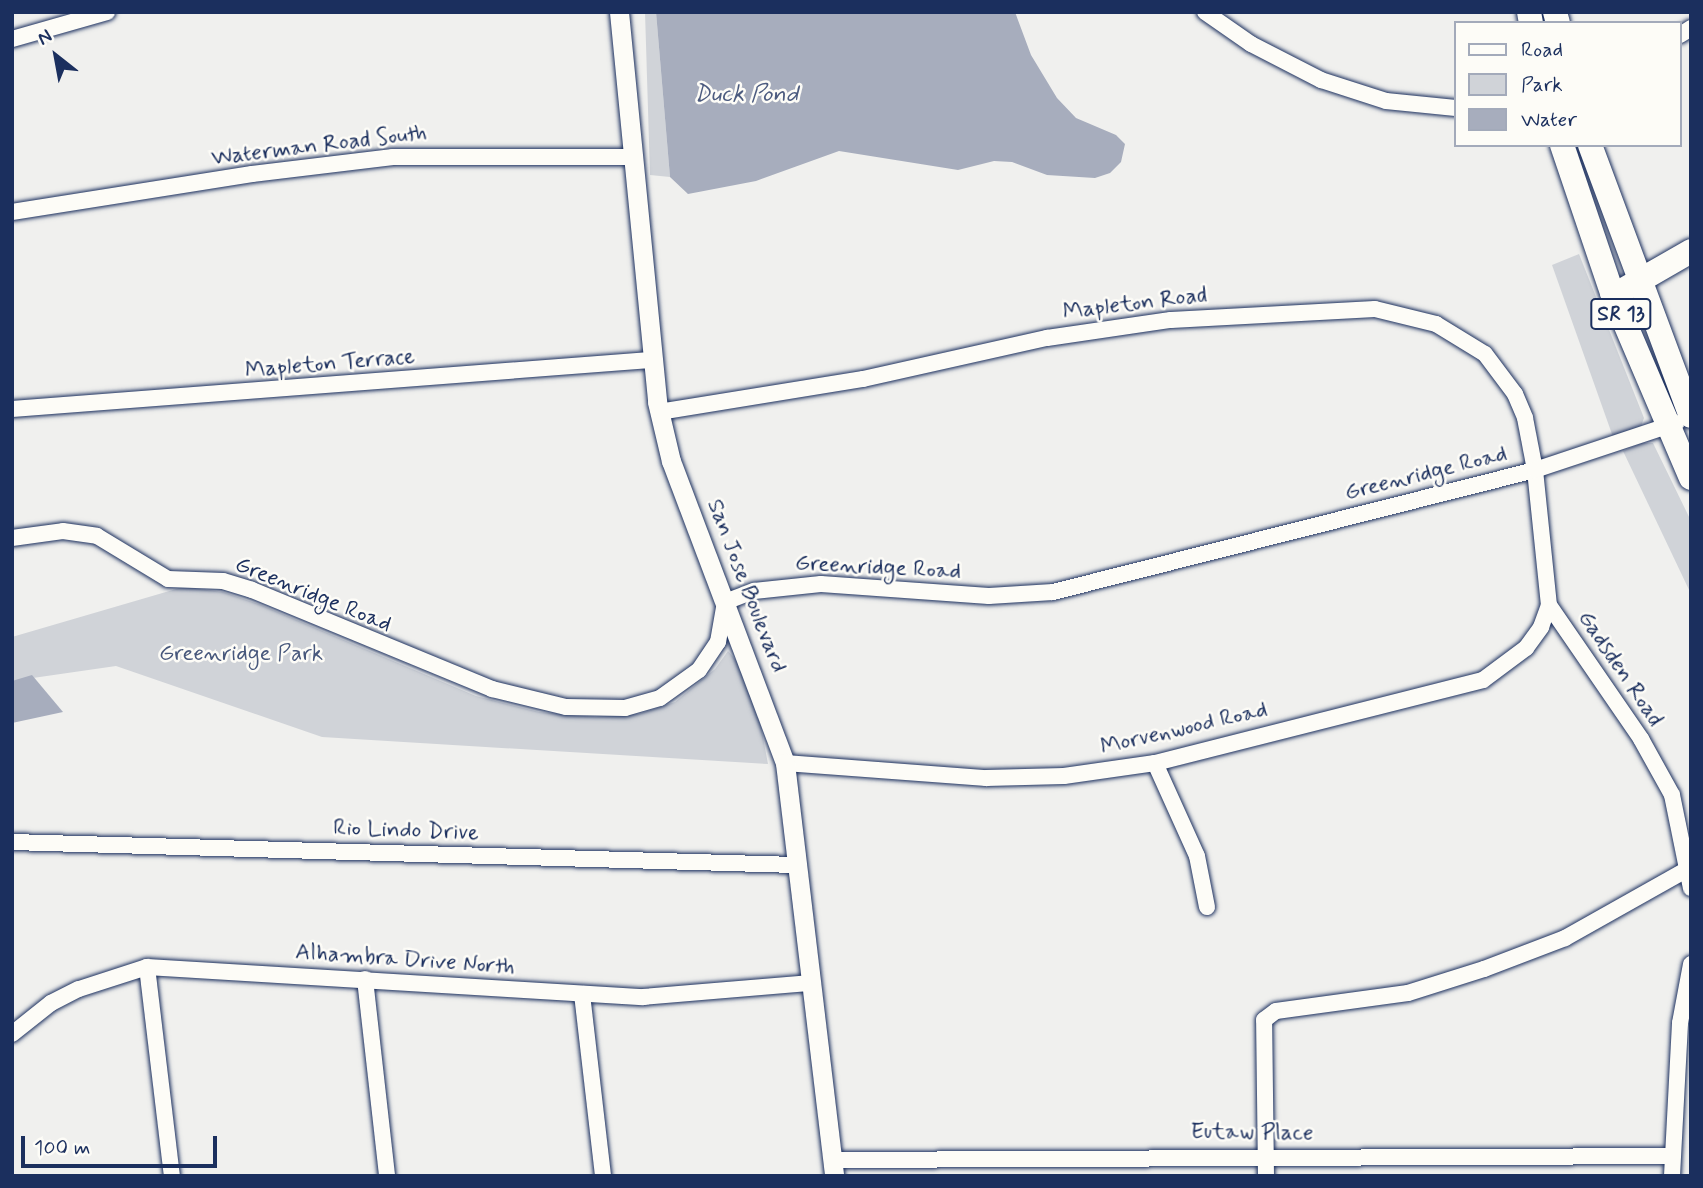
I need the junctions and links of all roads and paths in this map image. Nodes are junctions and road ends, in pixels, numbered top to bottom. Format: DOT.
graph roads {
  1 [pos="107,12"];
  2 [pos="619,12"];
  3 [pos="1205,12"];
  4 [pos="12,39"];
  5 [pos="1454,108"];
  6 [pos="1563,147"];
  7 [pos="1591,147"];
  8 [pos="632,157"];
  9 [pos="12,212"];
  10 [pos="1691,251"];
  11 [pos="1638,284"];
  12 [pos="1615,300"];
  13 [pos="650,360"];
  14 [pos="1683,376"];
  15 [pos="12,409"];
  16 [pos="659,412"];
  17 [pos="1691,417"];
  18 [pos="1666,426"];
  19 [pos="1535,470"];
  20 [pos="1691,478"];
  21 [pos="12,538"];
  22 [pos="725,602"];
  23 [pos="1549,604"];
  24 [pos="785,763"];
  25 [pos="1155,763"];
  26 [pos="12,842"];
  27 [pos="797,865"];
  28 [pos="1688,869"];
  29 [pos="1691,888"];
  30 [pos="1207,907"];
  31 [pos="1691,964"];
  32 [pos="147,967"];
  33 [pos="365,979"];
  34 [pos="811,983"];
  35 [pos="582,994"];
  36 [pos="12,1034"];
  37 [pos="1266,1156"];
  38 [pos="1671,1156"];
  39 [pos="833,1168"];
  40 [pos="172,1176"];
  41 [pos="387,1176"];
  42 [pos="603,1176"];
  43 [pos="1266,1176"];
  44 [pos="1672,1176"];
  1 -- 4 [label="street"];
  2 -- 8 [label="street, San Jose Boulevard"];
  3 -- 5 [label="street"];
  6 -- 12 [label="main road, SR 13"];
  7 -- 11 [label="main road, SR 13"];
  8 -- 9 [label="street, Waterman Road South"];
  8 -- 13 [label="street, San Jose Boulevard"];
  10 -- 11 [label="main road"];
  11 -- 12 [label="main road"];
  11 -- 14 [label="main road, SR 13"];
  12 -- 14 [label="main road"];
  12 -- 18 [label="main road, SR 13"];
  13 -- 15 [label="street, Mapleton Terrace"];
  13 -- 16 [label="street, San Jose Boulevard"];
  14 -- 17 [label="main road, SR 13"];
  16 -- 19 [label="street, Mapleton Road"];
  16 -- 22 [label="street, San Jose Boulevard"];
  17 -- 18 [label="street, Greenridge Road"];
  18 -- 19 [label="street, Greenridge Road"];
  18 -- 20 [label="main road, SR 13"];
  19 -- 22 [label="street, Greenridge Road"];
  19 -- 23 [label="street, Gadsden Road"];
  21 -- 22 [label="street, Greenridge Road"];
  22 -- 24 [label="street, San Jose Boulevard"];
  23 -- 25 [label="street, Morvenwood Road"];
  23 -- 28 [label="street, Gadsden Road"];
  24 -- 25 [label="street, Morvenwood Road"];
  24 -- 27 [label="street, San Jose Boulevard"];
  25 -- 30 [label="street"];
  26 -- 27 [label="street, Rio Lindo Drive"];
  27 -- 34 [label="street, San Jose Boulevard"];
  28 -- 29 [label="street, Gadsden Road"];
  28 -- 37 [label="street"];
  31 -- 38 [label="street"];
  32 -- 33 [label="street, Alhambra Drive North"];
  32 -- 36 [label="street, Alhambra Drive North"];
  32 -- 40 [label="street"];
  33 -- 35 [label="street, Alhambra Drive North"];
  33 -- 41 [label="street"];
  34 -- 35 [label="street, Alhambra Drive North"];
  34 -- 39 [label="street, San Jose Boulevard"];
  35 -- 42 [label="street"];
  37 -- 38 [label="street, Eutaw Place"];
  37 -- 39 [label="street, Eutaw Place"];
  37 -- 43 [label="street"];
  38 -- 44 [label="street"];
}
